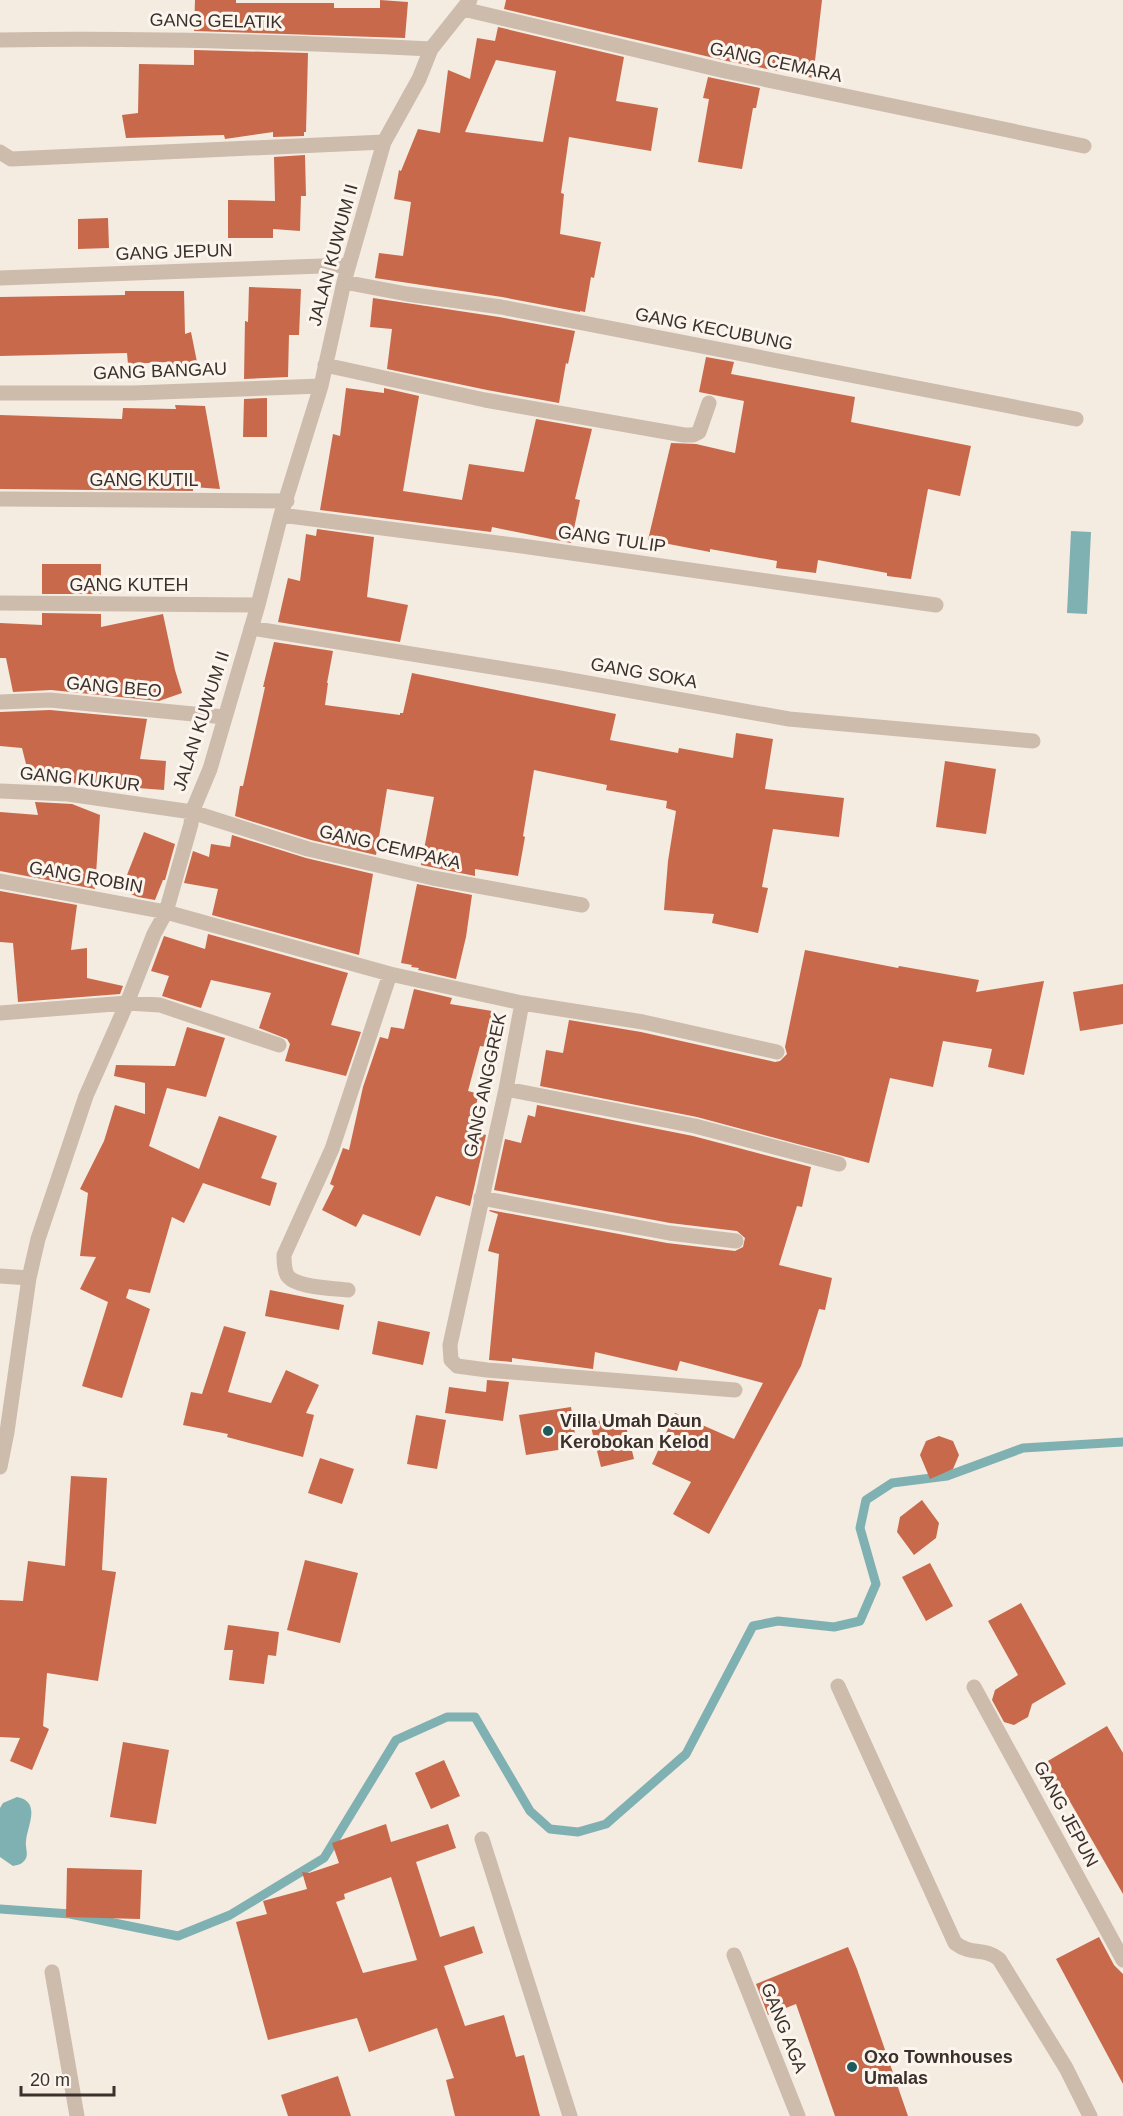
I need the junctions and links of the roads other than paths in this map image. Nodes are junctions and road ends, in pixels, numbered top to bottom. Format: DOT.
graph roads {
  1 [pos="466,5"];
  2 [pos="0,40"];
  3 [pos="431,50"];
  4 [pos="384,142"];
  5 [pos="1084,146"];
  6 [pos="0,152"];
  7 [pos="349,265"];
  8 [pos="0,278"];
  9 [pos="344,282"];
  10 [pos="326,365"];
  11 [pos="321,386"];
  12 [pos="0,393"];
  13 [pos="709,404"];
  14 [pos="1076,419"];
  15 [pos="0,499"];
  16 [pos="284,508"];
  17 [pos="0,603"];
  18 [pos="258,605"];
  19 [pos="936,605"];
  20 [pos="251,628"];
  21 [pos="0,702"];
  22 [pos="224,717"];
  23 [pos="1033,741"];
  24 [pos="0,791"];
  25 [pos="192,812"];
  26 [pos="0,881"];
  27 [pos="582,905"];
  28 [pos="166,912"];
  29 [pos="390,974"];
  30 [pos="127,1003"];
  31 [pos="522,1003"];
  32 [pos="0,1013"];
  33 [pos="279,1045"];
  34 [pos="777,1052"];
  35 [pos="506,1089"];
  36 [pos="839,1164"];
  37 [pos="481,1198"];
  38 [pos="736,1242"];
  39 [pos="0,1276"];
  40 [pos="29,1278"];
  41 [pos="348,1290"];
  42 [pos="735,1390"];
  43 [pos="3,1431"];
  44 [pos="0,1467"];
  45 [pos="838,1686"];
  46 [pos="974,1687"];
  47 [pos="482,1839"];
  48 [pos="734,1955"];
  49 [pos="1123,1960"];
  50 [pos="52,1972"];
  51 [pos="76,2116"];
  52 [pos="570,2116"];
  53 [pos="798,2116"];
  54 [pos="1090,2116"];
  1 -- 3 [label="street, JALAN KUWUM II"];
  1 -- 5 [label="street, GANG CEMARA"];
  2 -- 3 [label="street, GANG GELATIK"];
  3 -- 4 [label="street, JALAN KUWUM II"];
  4 -- 6 [label="street"];
  4 -- 7 [label="street, JALAN KUWUM II"];
  7 -- 8 [label="street, GANG JEPUN"];
  7 -- 9 [label="street, JALAN KUWUM II"];
  9 -- 10 [label="street, JALAN KUWUM II"];
  9 -- 14 [label="street, GANG KECUBUNG"];
  10 -- 11 [label="street, JALAN KUWUM II"];
  10 -- 13 [label="street"];
  11 -- 12 [label="street, GANG BANGAU"];
  11 -- 16 [label="street, JALAN KUWUM II"];
  15 -- 16 [label="street, GANG KUTIL"];
  16 -- 18 [label="street, JALAN KUWUM II"];
  16 -- 19 [label="street, GANG TULIP"];
  17 -- 18 [label="street, GANG KUTEH"];
  18 -- 20 [label="street, JALAN KUWUM II"];
  20 -- 22 [label="street, JALAN KUWUM II"];
  20 -- 23 [label="street, GANG SOKA"];
  21 -- 22 [label="street, GANG BEO"];
  22 -- 25 [label="street, JALAN KUWUM II"];
  24 -- 25 [label="street, GANG KUKUR"];
  25 -- 27 [label="street, GANG CEMPAKA"];
  25 -- 28 [label="street, JALAN KUWUM II"];
  26 -- 28 [label="street, GANG ROBIN"];
  28 -- 29 [label="street, GANG ANGGREK"];
  28 -- 30 [label="street, JALAN KUWUM II"];
  29 -- 31 [label="street, GANG ANGGREK"];
  29 -- 41 [label="street"];
  30 -- 32 [label="street"];
  30 -- 33 [label="street"];
  30 -- 40 [label="street, JALAN KUWUM II"];
  31 -- 34 [label="street"];
  31 -- 35 [label="street, GANG ANGGREK"];
  35 -- 36 [label="street"];
  35 -- 37 [label="street, GANG ANGGREK"];
  37 -- 38 [label="street"];
  37 -- 42 [label="street, GANG ANGGREK"];
  39 -- 40 [label="street"];
  40 -- 43 [label="street, JALAN KUWUM II"];
  43 -- 44 [label="street, JALAN KUWUM II"];
  45 -- 54 [label="street"];
  46 -- 49 [label="street, GANG JEPUN"];
  47 -- 52 [label="street"];
  48 -- 53 [label="street, GANG AGA"];
  50 -- 51 [label="street"];
}
